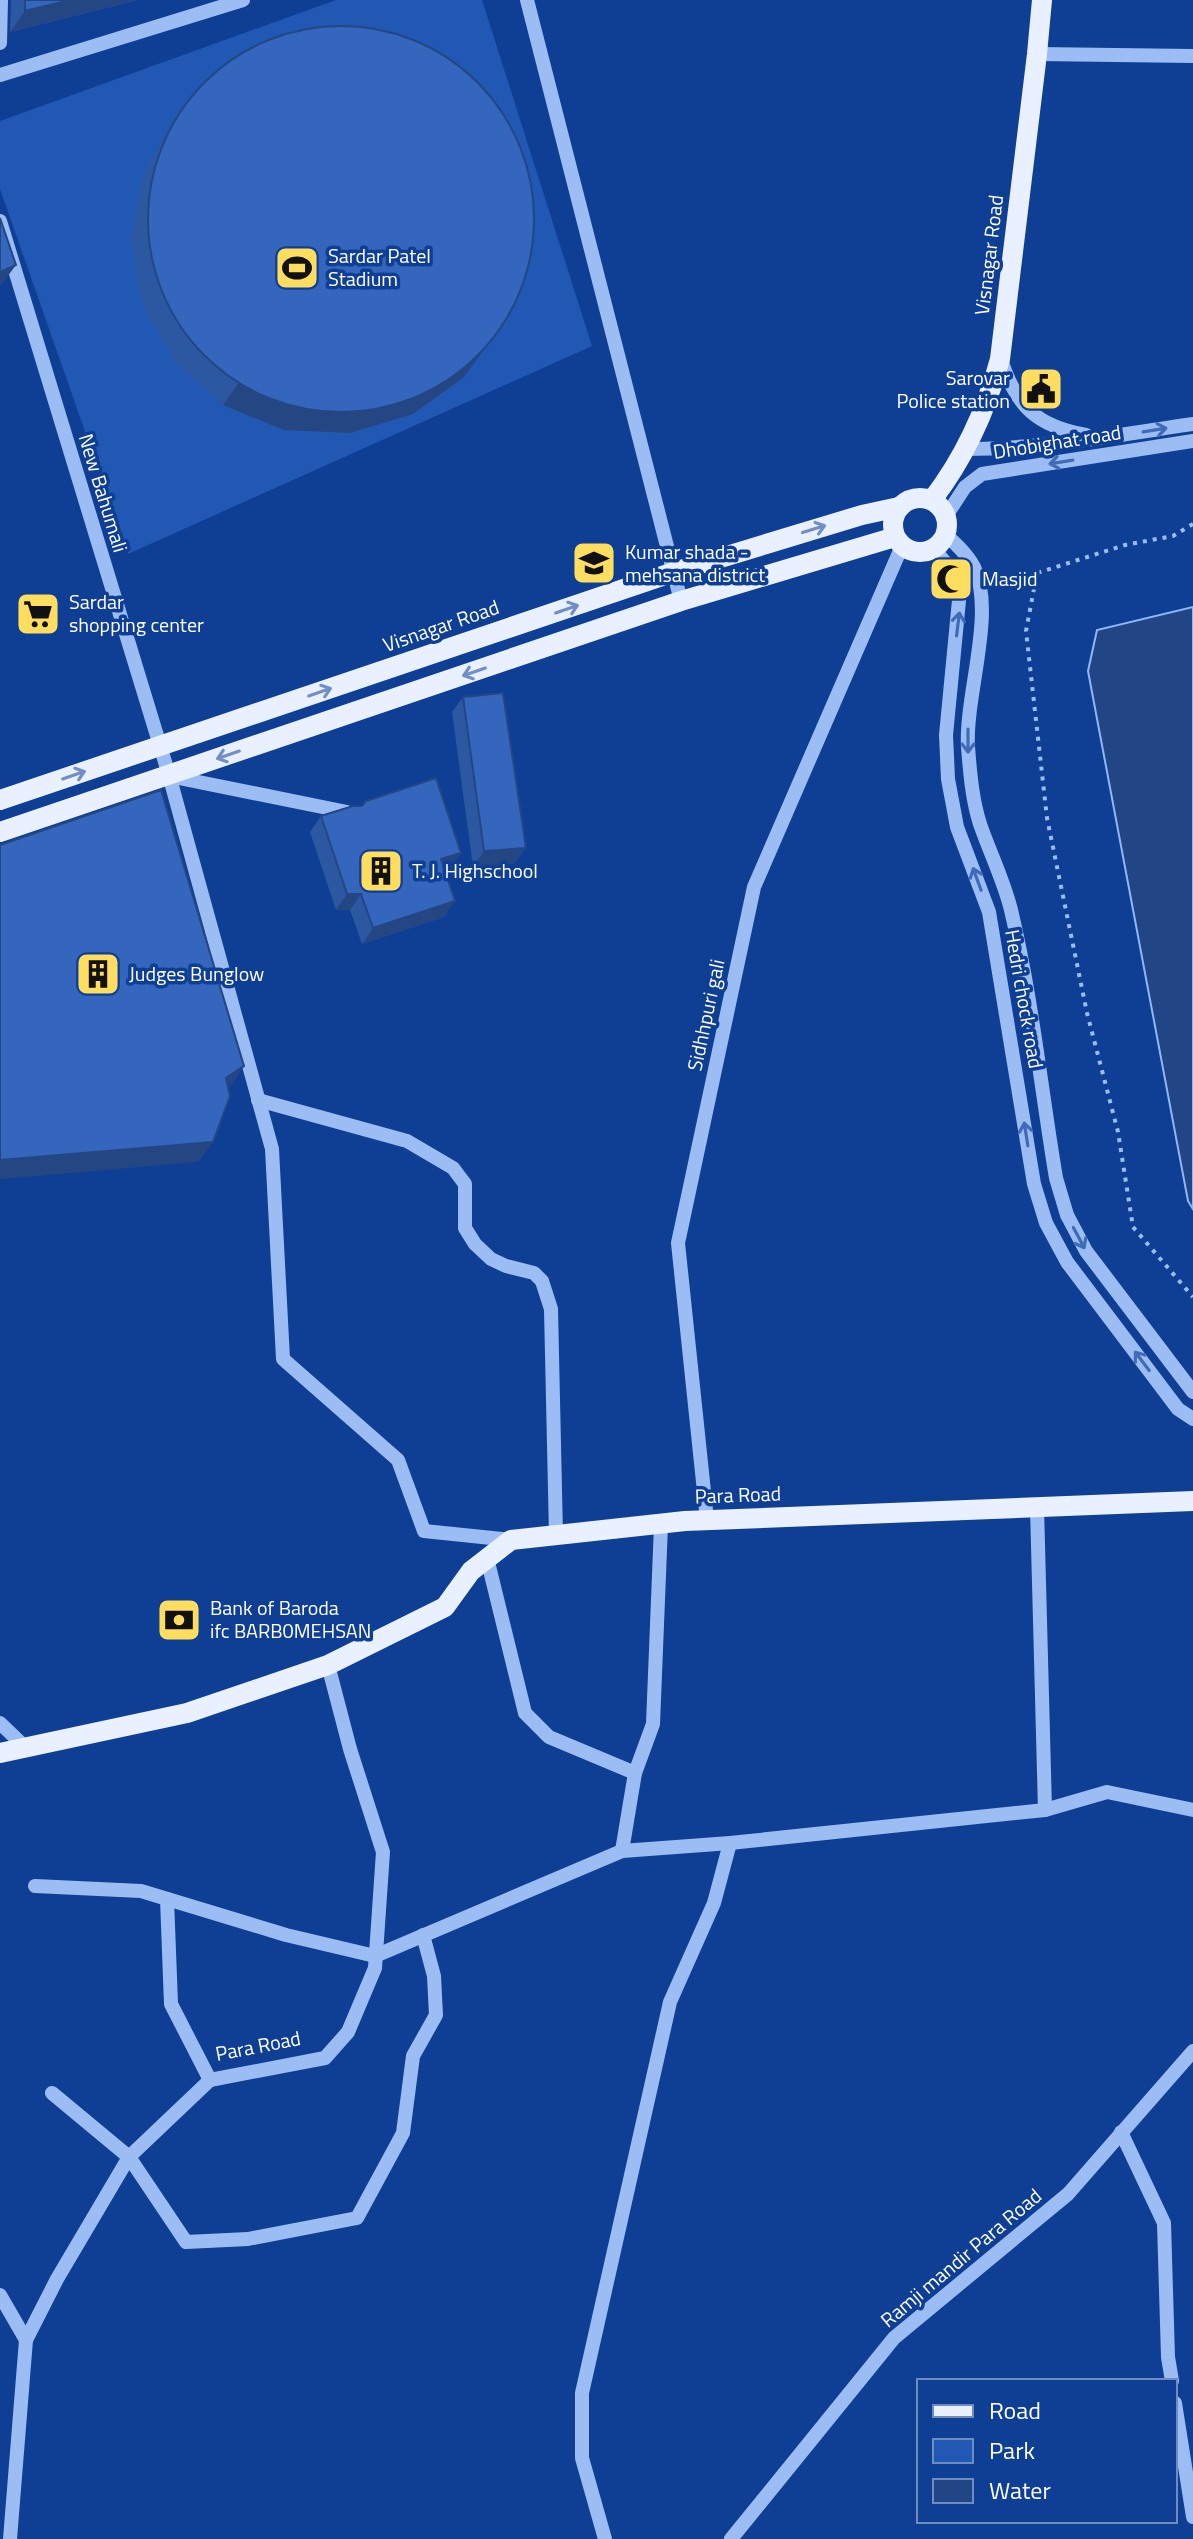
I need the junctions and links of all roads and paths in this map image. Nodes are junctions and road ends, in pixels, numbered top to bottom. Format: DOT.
graph roads {
  1 [pos="1,0"];
  2 [pos="243,0"];
  3 [pos="527,0"];
  4 [pos="1042,0"];
  5 [pos="0,43"];
  6 [pos="1037,54"];
  7 [pos="1193,56"];
  8 [pos="0,75"];
  9 [pos="0,221"];
  10 [pos="1000,359"];
  11 [pos="1193,424"];
  12 [pos="1104,438"];
  13 [pos="1193,441"];
  14 [pos="966,449"];
  15 [pos="899,507"];
  16 [pos="1193,524"];
  17 [pos="940,525"];
  18 [pos="898,541"];
  19 [pos="674,572"];
  20 [pos="681,601"];
  21 [pos="159,746"];
  22 [pos="169,775"];
  23 [pos="0,800"];
  24 [pos="347,812"];
  25 [pos="0,832"];
  26 [pos="258,1100"];
  27 [pos="1193,1297"];
  28 [pos="1193,1392"];
  29 [pos="1193,1419"];
  30 [pos="1193,1501"];
  31 [pos="1037,1507"];
  32 [pos="707,1520"];
  33 [pos="661,1525"];
  34 [pos="556,1535"];
  35 [pos="511,1540"];
  36 [pos="487,1558"];
  37 [pos="328,1665"];
  38 [pos="0,1723"];
  39 [pos="26,1748"];
  40 [pos="0,1753"];
  41 [pos="635,1773"];
  42 [pos="1045,1810"];
  43 [pos="1193,1810"];
  44 [pos="730,1843"];
  45 [pos="622,1851"];
  46 [pos="35,1886"];
  47 [pos="167,1899"];
  48 [pos="423,1935"];
  49 [pos="375,1956"];
  50 [pos="1193,2051"];
  51 [pos="210,2080"];
  52 [pos="52,2093"];
  53 [pos="1121,2132"];
  54 [pos="129,2157"];
  55 [pos="0,2295"];
  56 [pos="26,2340"];
  57 [pos="1172,2379"];
  58 [pos="1177,2416"];
  59 [pos="1193,2517"];
  60 [pos="10,2539"];
  61 [pos="605,2539"];
  62 [pos="731,2539"];
  1 -- 5 [label="street"];
  2 -- 8 [label="street"];
  3 -- 19 [label="street"];
  4 -- 6 [label="main road, Visnagar Road"];
  6 -- 7 [label="street"];
  6 -- 10 [label="main road, Visnagar Road"];
  9 -- 21 [label="street, New Bahumali"];
  10 -- 12 [label="street"];
  10 -- 14 [label="main road, Visnagar Road"];
  12 -- 11 [label="street, Dhobighat road, one-way"];
  12 -- 14 [label="street, Dhobighat road"];
  13 -- 17 [label="street, Dhobighat road, one-way"];
  14 -- 17 [label="main road, Visnagar Road"];
  15 -- 17 [label="main road"];
  15 -- 18 [label="main road"];
  19 -- 15 [label="main road, Visnagar Road, one-way"];
  16 -- 27 [label="path"];
  17 -- 18 [label="main road"];
  17 -- 28 [label="street, Hedri chock road, one-way"];
  29 -- 17 [label="street, Hedri chock road, one-way"];
  18 -- 20 [label="main road"];
  18 -- 32 [label="street, Sidhhpuri gali"];
  19 -- 20 [label="street"];
  21 -- 19 [label="main road, Visnagar Road, one-way"];
  20 -- 22 [label="main road, one-way"];
  21 -- 22 [label="street, New Bahumali"];
  23 -- 21 [label="main road, Visnagar Road, one-way"];
  22 -- 24 [label="street"];
  22 -- 25 [label="main road"];
  22 -- 26 [label="street, New Bahumali"];
  26 -- 34 [label="street"];
  26 -- 35 [label="street, New Bahumali"];
  30 -- 31 [label="main road, Para Road"];
  31 -- 32 [label="main road, Para Road"];
  31 -- 42 [label="street"];
  32 -- 33 [label="main road, Para Road"];
  33 -- 34 [label="main road, Para Road"];
  33 -- 41 [label="street"];
  34 -- 35 [label="main road, Para Road"];
  35 -- 36 [label="main road"];
  36 -- 37 [label="main road"];
  36 -- 41 [label="street"];
  37 -- 39 [label="main road"];
  37 -- 49 [label="street, Para Road"];
  38 -- 39 [label="street"];
  39 -- 40 [label="main road"];
  41 -- 45 [label="street"];
  42 -- 43 [label="street"];
  42 -- 44 [label="street"];
  44 -- 45 [label="street"];
  44 -- 61 [label="street"];
  45 -- 48 [label="street"];
  46 -- 47 [label="street"];
  47 -- 49 [label="street"];
  47 -- 51 [label="street"];
  48 -- 49 [label="street"];
  48 -- 54 [label="street"];
  49 -- 51 [label="street, Para Road"];
  50 -- 53 [label="street, Ramji mandir Para Road"];
  51 -- 54 [label="street, Para Road"];
  52 -- 54 [label="street"];
  53 -- 57 [label="street"];
  53 -- 62 [label="street, Ramji mandir Para Road"];
  54 -- 56 [label="street, Para Road"];
  55 -- 56 [label="street"];
  56 -- 60 [label="street, Para Road"];
  58 -- 59 [label="street"];
}
